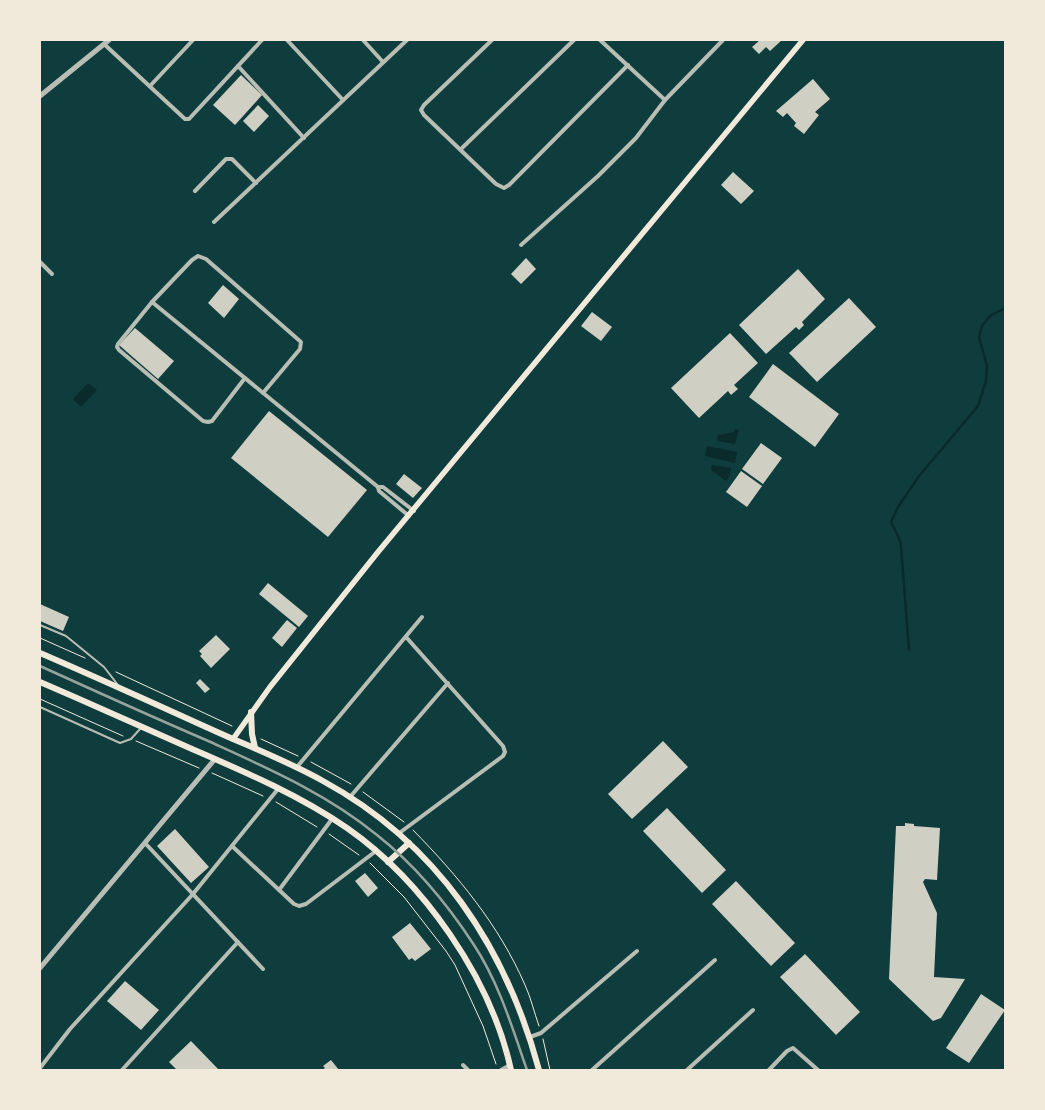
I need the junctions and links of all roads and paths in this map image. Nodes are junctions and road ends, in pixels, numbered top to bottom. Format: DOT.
graph roads {
  1 [pos="109,40"];
  2 [pos="193,40"];
  3 [pos="262,40"];
  4 [pos="286,40"];
  5 [pos="363,40"];
  6 [pos="407,40"];
  7 [pos="492,40"];
  8 [pos="574,40"];
  9 [pos="600,40"];
  10 [pos="723,40"];
  11 [pos="803,40"];
  12 [pos="104,44"];
  13 [pos="383,62"];
  14 [pos="628,65"];
  15 [pos="238,66"];
  16 [pos="150,86"];
  17 [pos="40,96"];
  18 [pos="343,100"];
  19 [pos="665,100"];
  20 [pos="304,138"];
  21 [pos="461,149"];
  22 [pos="256,183"];
  23 [pos="195,191"];
  24 [pos="214,222"];
  25 [pos="521,245"];
  26 [pos="40,262"];
  27 [pos="52,274"];
  28 [pos="152,302"];
  29 [pos="244,378"];
  30 [pos="263,393"];
  31 [pos="412,514"];
  32 [pos="422,617"];
  33 [pos="40,625"];
  34 [pos="406,637"];
  35 [pos="40,653"];
  36 [pos="40,682"];
  37 [pos="448,683"];
  38 [pos="121,688"];
  39 [pos="40,699"];
  40 [pos="40,707"];
  41 [pos="251,712"];
  42 [pos="143,727"];
  43 [pos="131,739"];
  44 [pos="233,739"];
  45 [pos="255,748"];
  46 [pos="215,759"];
  47 [pos="297,767"];
  48 [pos="205,771"];
  49 [pos="278,789"];
  50 [pos="350,797"];
  51 [pos="270,799"];
  52 [pos="332,819"];
  53 [pos="324,830"];
  54 [pos="398,834"];
  55 [pos="145,842"];
  56 [pos="409,843"];
  57 [pos="232,846"];
  58 [pos="376,851"];
  59 [pos="366,860"];
  60 [pos="388,862"];
  61 [pos="279,890"];
  62 [pos="193,894"];
  63 [pos="238,942"];
  64 [pos="638,952"];
  65 [pos="715,960"];
  66 [pos="40,968"];
  67 [pos="263,969"];
  68 [pos="753,1010"];
  69 [pos="530,1037"];
  70 [pos="464,1065"];
  71 [pos="40,1068"];
  72 [pos="511,1068"];
  73 [pos="122,1070"];
  74 [pos="468,1070"];
  75 [pos="499,1070"];
  76 [pos="539,1070"];
  77 [pos="592,1070"];
  78 [pos="687,1070"];
  79 [pos="769,1070"];
  80 [pos="818,1070"];
  1 -- 12 [label="street"];
  2 -- 16 [label="street"];
  3 -- 15 [label="street"];
  4 -- 18 [label="street"];
  5 -- 13 [label="street"];
  6 -- 13 [label="street"];
  7 -- 21 [label="street"];
  8 -- 21 [label="street"];
  9 -- 14 [label="street"];
  10 -- 19 [label="street"];
  11 -- 31 [label="main road"];
  12 -- 16 [label="street"];
  12 -- 17 [label="street"];
  13 -- 18 [label="street"];
  14 -- 19 [label="street"];
  14 -- 21 [label="street"];
  15 -- 16 [label="street"];
  15 -- 20 [label="street"];
  18 -- 20 [label="street"];
  19 -- 25 [label="street"];
  20 -- 22 [label="street"];
  22 -- 23 [label="street"];
  22 -- 24 [label="street"];
  26 -- 27 [label="street"];
  28 -- 29 [label="street"];
  28 -- 29 [label="street"];
  28 -- 30 [label="street"];
  29 -- 30 [label="street"];
  30 -- 31 [label="street"];
  31 -- 41 [label="main road"];
  32 -- 34 [label="street"];
  33 -- 38 [label="lane"];
  34 -- 37 [label="street"];
  34 -- 47 [label="street"];
  35 -- 38 [label="main road"];
  36 -- 42 [label="main road"];
  37 -- 50 [label="street"];
  37 -- 54 [label="street"];
  38 -- 44 [label="main road"];
  39 -- 43 [label="path"];
  40 -- 43 [label="lane"];
  41 -- 44 [label="main road"];
  41 -- 45 [label="main road"];
  42 -- 43 [label="lane"];
  42 -- 46 [label="main road"];
  43 -- 48 [label="path"];
  44 -- 45 [label="main road"];
  45 -- 47 [label="main road"];
  46 -- 48 [label="street"];
  46 -- 49 [label="main road"];
  47 -- 50 [label="main road"];
  48 -- 51 [label="path"];
  48 -- 55 [label="street"];
  49 -- 51 [label="street"];
  49 -- 52 [label="main road"];
  50 -- 54 [label="main road"];
  51 -- 53 [label="path"];
  51 -- 57 [label="street"];
  52 -- 53 [label="street"];
  52 -- 58 [label="main road"];
  53 -- 59 [label="path"];
  53 -- 61 [label="street"];
  54 -- 56 [label="main road"];
  55 -- 62 [label="street"];
  55 -- 66 [label="street"];
  56 -- 60 [label="main road"];
  56 -- 69 [label="main road"];
  57 -- 61 [label="street"];
  57 -- 62 [label="street"];
  58 -- 59 [label="street"];
  58 -- 60 [label="main road"];
  59 -- 61 [label="street"];
  59 -- 75 [label="path"];
  60 -- 72 [label="main road"];
  62 -- 63 [label="street"];
  62 -- 71 [label="street"];
  63 -- 67 [label="street"];
  63 -- 73 [label="street"];
  64 -- 69 [label="street"];
  65 -- 77 [label="street"];
  68 -- 78 [label="street"];
  69 -- 76 [label="main road"];
  70 -- 74 [label="street"];
  72 -- 75 [label="street"];
  79 -- 80 [label="street"];
}
